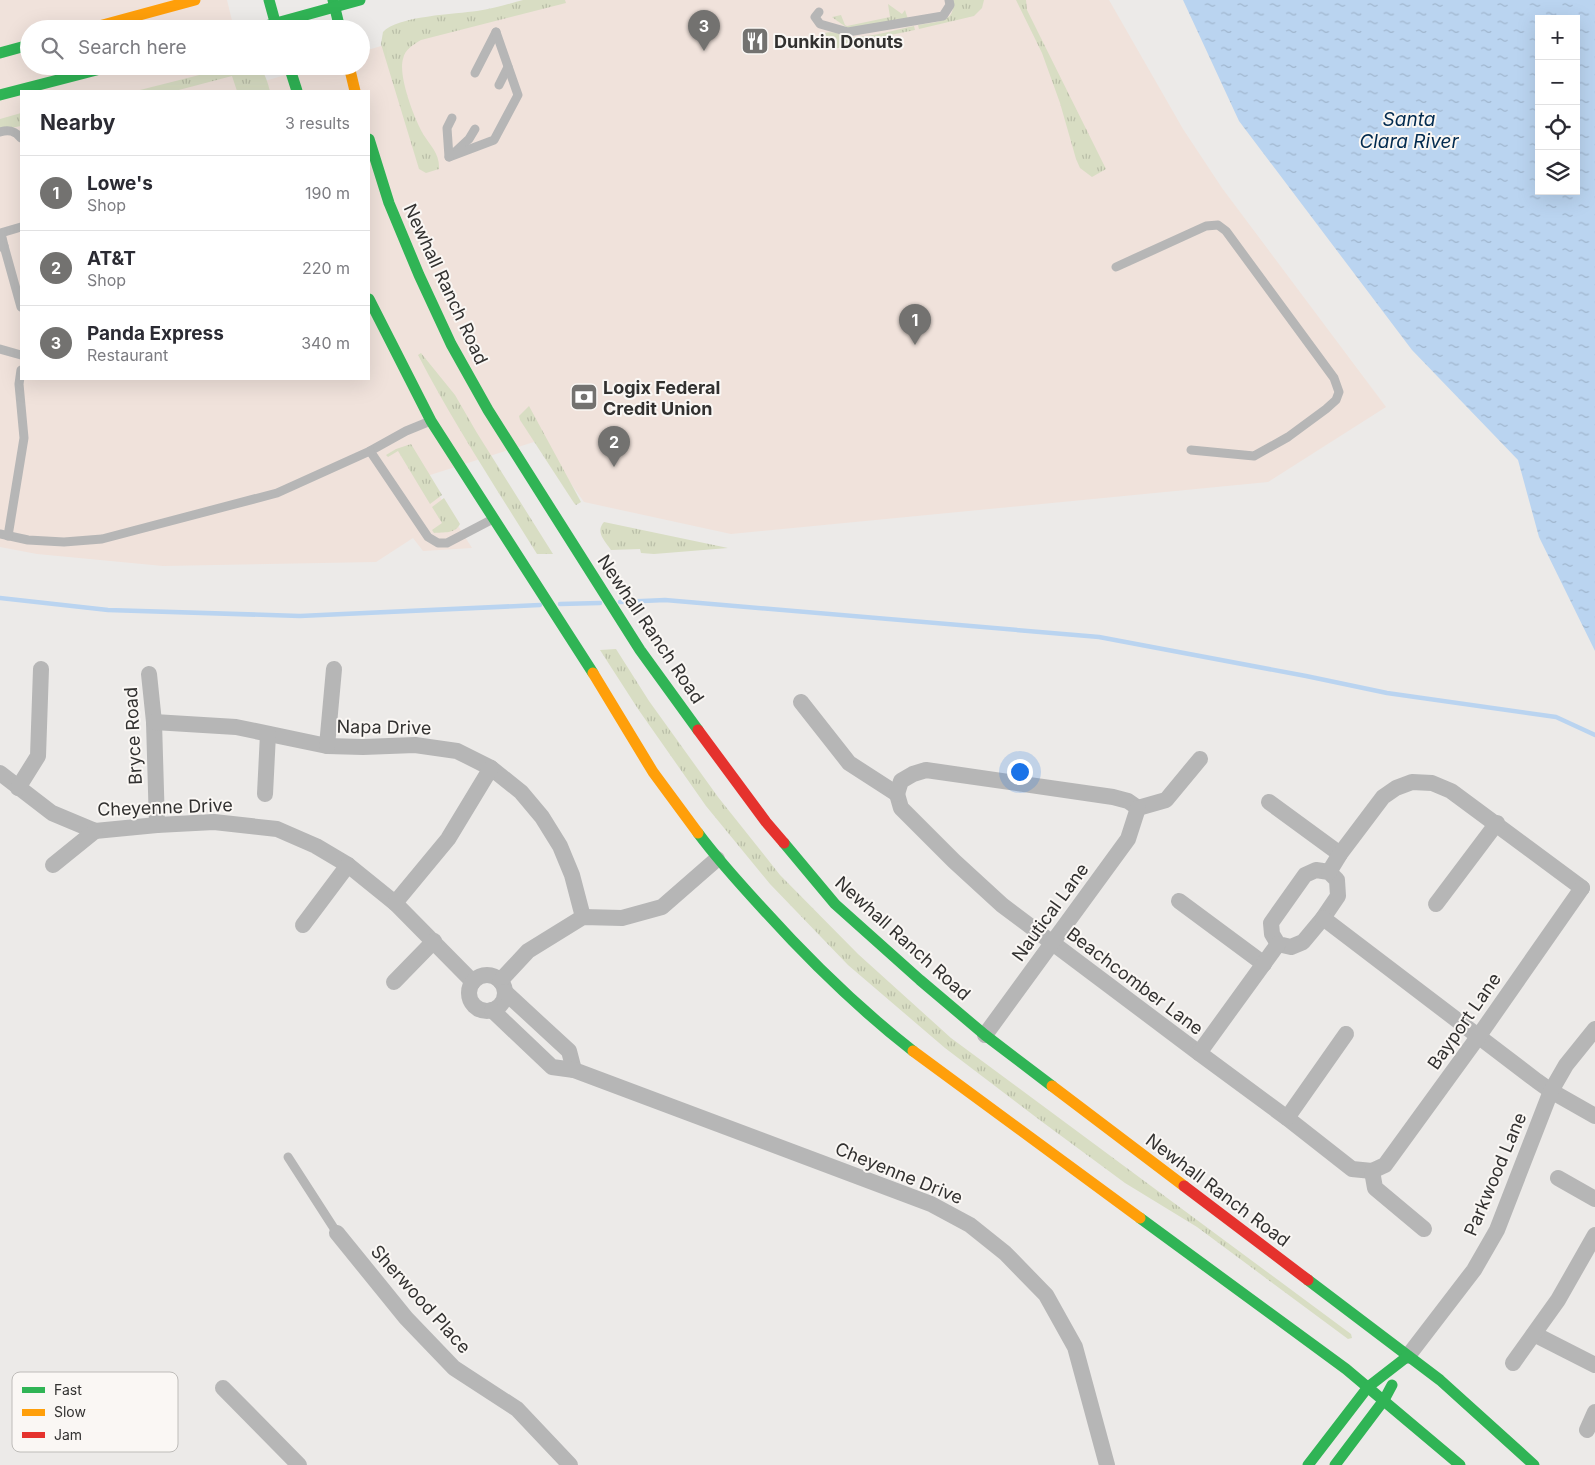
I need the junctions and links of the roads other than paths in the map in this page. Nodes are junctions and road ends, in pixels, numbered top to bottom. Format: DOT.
graph roads {
  1 [pos="195,0"];
  2 [pos="269,0"];
  3 [pos="360,0"];
  4 [pos="949,0"];
  5 [pos="334,3"];
  6 [pos="819,12"];
  7 [pos="121,20"];
  8 [pos="274,20"];
  9 [pos="291,20"];
  10 [pos="338,20"];
  11 [pos="20,47"];
  12 [pos="0,53"];
  13 [pos="508,66"];
  14 [pos="476,73"];
  15 [pos="77,75"];
  16 [pos="293,75"];
  17 [pos="351,75"];
  18 [pos="499,85"];
  19 [pos="297,90"];
  20 [pos="355,90"];
  21 [pos="0,95"];
  22 [pos="452,118"];
  23 [pos="475,129"];
  24 [pos="0,132"];
  25 [pos="20,137"];
  26 [pos="370,142"];
  27 [pos="450,157"];
  28 [pos="20,227"];
  29 [pos="1,232"];
  30 [pos="2,246"];
  31 [pos="1116,267"];
  32 [pos="370,301"];
  33 [pos="20,304"];
  34 [pos="0,349"];
  35 [pos="20,355"];
  36 [pos="20,377"];
  37 [pos="431,420"];
  38 [pos="1191,450"];
  39 [pos="370,451"];
  40 [pos="494,518"];
  41 [pos="4,535"];
  42 [pos="41,670"];
  43 [pos="334,670"];
  44 [pos="149,674"];
  45 [pos="801,702"];
  46 [pos="154,722"];
  47 [pos="268,734"];
  48 [pos="327,746"];
  49 [pos="1200,759"];
  50 [pos="491,768"];
  51 [pos="0,773"];
  52 [pos="18,788"];
  53 [pos="265,794"];
  54 [pos="897,794"];
  55 [pos="1269,802"];
  56 [pos="1138,808"];
  57 [pos="1496,823"];
  58 [pos="157,825"];
  59 [pos="95,831"];
  60 [pos="1340,854"];
  61 [pos="717,859"];
  62 [pos="348,864"];
  63 [pos="52,865"];
  64 [pos="1329,872"];
  65 [pos="1588,887"];
  66 [pos="1179,901"];
  67 [pos="395,903"];
  68 [pos="1436,904"];
  69 [pos="583,917"];
  70 [pos="1323,918"];
  71 [pos="303,926"];
  72 [pos="434,942"];
  73 [pos="1052,943"];
  74 [pos="1278,944"];
  75 [pos="1264,964"];
  76 [pos="394,982"];
  77 [pos="473,982"];
  78 [pos="502,986"];
  79 [pos="492,1010"];
  80 [pos="1595,1029"];
  81 [pos="1346,1034"];
  82 [pos="985,1035"];
  83 [pos="1478,1038"];
  84 [pos="1199,1054"];
  85 [pos="574,1070"];
  86 [pos="1551,1091"];
  87 [pos="1595,1116"];
  88 [pos="1287,1118"];
  89 [pos="288,1157"];
  90 [pos="1372,1171"];
  91 [pos="1558,1178"];
  92 [pos="1595,1199"];
  93 [pos="1424,1229"];
  94 [pos="337,1233"];
  95 [pos="1595,1235"];
  96 [pos="1534,1334"];
  97 [pos="1408,1356"];
  98 [pos="1513,1363"];
  99 [pos="1595,1365"];
  100 [pos="1368,1387"];
  101 [pos="223,1388"];
  102 [pos="1384,1400"];
  103 [pos="1595,1412"];
  104 [pos="1586,1430"];
  105 [pos="299,1465"];
  106 [pos="570,1465"];
  107 [pos="1107,1465"];
  108 [pos="1308,1465"];
  109 [pos="1335,1465"];
  110 [pos="1460,1465"];
  111 [pos="1534,1465"];
  1 -- 7 [label="main road"];
  2 -- 8 [label="main road"];
  3 -- 5 [label="main road"];
  4 -- 6 [label="lane"];
  5 -- 9 [label="main road"];
  5 -- 10 [label="main road"];
  11 -- 12 [label="main road"];
  13 -- 14 [label="lane"];
  13 -- 18 [label="lane"];
  13 -- 27 [label="lane"];
  15 -- 21 [label="main road"];
  16 -- 19 [label="main road"];
  17 -- 20 [label="main road"];
  22 -- 27 [label="lane"];
  23 -- 27 [label="lane"];
  24 -- 25 [label="lane"];
  26 -- 82 [label="main road, Newhall Ranch Road"];
  28 -- 29 [label="lane"];
  29 -- 30 [label="lane"];
  30 -- 33 [label="lane"];
  31 -- 38 [label="lane"];
  32 -- 37 [label="main road"];
  34 -- 35 [label="lane"];
  36 -- 41 [label="lane"];
  37 -- 39 [label="lane"];
  37 -- 40 [label="main road"];
  39 -- 40 [label="lane"];
  39 -- 41 [label="lane"];
  40 -- 61 [label="main road"];
  42 -- 52 [label="street"];
  43 -- 48 [label="street"];
  44 -- 46 [label="street, Bryce Road"];
  45 -- 54 [label="street"];
  46 -- 47 [label="street, Napa Drive"];
  46 -- 58 [label="street, Bryce Road"];
  47 -- 48 [label="street, Napa Drive"];
  47 -- 53 [label="street"];
  48 -- 50 [label="street, Napa Drive"];
  49 -- 56 [label="street"];
  50 -- 67 [label="street"];
  50 -- 69 [label="street, Napa Drive"];
  51 -- 52 [label="street, Cheyenne Drive"];
  52 -- 59 [label="street, Cheyenne Drive"];
  54 -- 56 [label="street"];
  54 -- 73 [label="street, Beachcomber Lane"];
  55 -- 60 [label="street"];
  56 -- 73 [label="street, Nautical Lane"];
  57 -- 60 [label="street"];
  57 -- 65 [label="street"];
  57 -- 68 [label="street"];
  58 -- 59 [label="street, Cheyenne Drive"];
  58 -- 62 [label="street, Cheyenne Drive"];
  59 -- 63 [label="street"];
  60 -- 64 [label="street"];
  61 -- 69 [label="street"];
  61 -- 100 [label="main road"];
  62 -- 67 [label="street, Cheyenne Drive"];
  62 -- 71 [label="street"];
  64 -- 70 [label="street"];
  64 -- 74 [label="street"];
  65 -- 83 [label="street, Bayport Lane"];
  66 -- 75 [label="street"];
  67 -- 72 [label="street, Cheyenne Drive"];
  69 -- 78 [label="street"];
  70 -- 74 [label="street"];
  70 -- 83 [label="street"];
  72 -- 76 [label="street"];
  72 -- 77 [label="street, Cheyenne Drive"];
  73 -- 82 [label="street, Nautical Lane"];
  73 -- 84 [label="street, Beachcomber Lane"];
  74 -- 75 [label="street"];
  75 -- 84 [label="street"];
  77 -- 78 [label="street"];
  77 -- 79 [label="street"];
  78 -- 79 [label="street"];
  78 -- 85 [label="street"];
  79 -- 85 [label="street, Cheyenne Drive"];
  80 -- 86 [label="street, Parkwood Lane"];
  81 -- 88 [label="street"];
  82 -- 97 [label="main road, Newhall Ranch Road"];
  83 -- 86 [label="street"];
  83 -- 90 [label="street, Bayport Lane"];
  84 -- 88 [label="street, Beachcomber Lane"];
  85 -- 107 [label="street, Cheyenne Drive"];
  86 -- 87 [label="street"];
  86 -- 97 [label="street, Parkwood Lane"];
  88 -- 90 [label="street, Beachcomber Lane"];
  89 -- 94 [label="lane, Sherwood Place"];
  90 -- 93 [label="street"];
  91 -- 92 [label="street"];
  94 -- 106 [label="street, Sherwood Place"];
  95 -- 96 [label="street"];
  96 -- 98 [label="street"];
  96 -- 99 [label="street"];
  97 -- 100 [label="main road"];
  97 -- 102 [label="main road"];
  97 -- 111 [label="main road, Newhall Ranch Road"];
  100 -- 102 [label="main road"];
  100 -- 108 [label="main road"];
  101 -- 105 [label="street"];
  102 -- 109 [label="main road"];
  102 -- 110 [label="main road"];
  103 -- 104 [label="street"];
}
